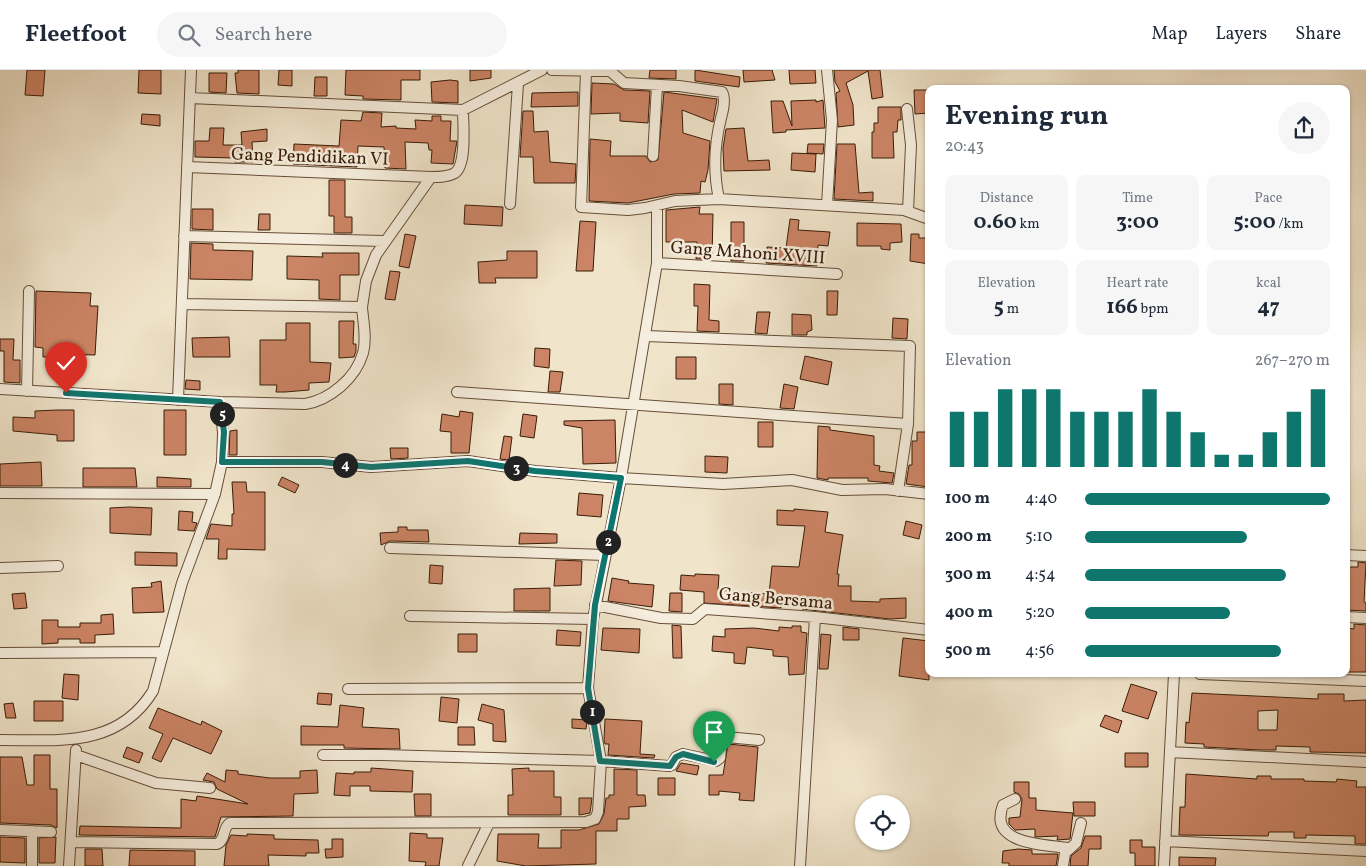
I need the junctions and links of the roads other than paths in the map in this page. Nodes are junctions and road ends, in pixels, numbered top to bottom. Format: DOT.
graph roads {
  1 [pos="191,70"];
  2 [pos="542,70"];
  3 [pos="552,70"];
  4 [pos="827,70"];
  5 [pos="610,71"];
  6 [pos="586,72"];
  7 [pos="518,84"];
  8 [pos="658,86"];
  9 [pos="190,98"];
  10 [pos="907,109"];
  11 [pos="463,110"];
  12 [pos="652,156"];
  13 [pos="187,167"];
  14 [pos="431,177"];
  15 [pos="719,199"];
  16 [pos="510,204"];
  17 [pos="657,206"];
  18 [pos="827,206"];
  19 [pos="908,211"];
  20 [pos="925,217"];
  21 [pos="184,236"];
  22 [pos="384,240"];
  23 [pos="657,263"];
  24 [pos="837,274"];
  25 [pos="29,290"];
  26 [pos="183,304"];
  27 [pos="362,307"];
  28 [pos="646,336"];
  29 [pos="0,389"];
  30 [pos="28,391"];
  31 [pos="458,392"];
  32 [pos="178,400"];
  33 [pos="220,402"];
  34 [pos="634,406"];
  35 [pos="908,424"];
  36 [pos="222,462"];
  37 [pos="621,478"];
  38 [pos="898,490"];
  39 [pos="0,493"];
  40 [pos="925,493"];
  41 [pos="215,494"];
  42 [pos="390,548"];
  43 [pos="605,555"];
  44 [pos="1350,556"];
  45 [pos="1366,556"];
  46 [pos="58,566"];
  47 [pos="0,568"];
  48 [pos="595,605"];
  49 [pos="410,616"];
  50 [pos="815,616"];
  51 [pos="1350,617"];
  52 [pos="1366,618"];
  53 [pos="594,619"];
  54 [pos="925,630"];
  55 [pos="162,652"];
  56 [pos="0,653"];
  57 [pos="1174,677"];
  58 [pos="1271,677"];
  59 [pos="1366,681"];
  60 [pos="588,688"];
  61 [pos="348,689"];
  62 [pos="0,740"];
  63 [pos="77,740"];
  64 [pos="759,740"];
  65 [pos="1170,752"];
  66 [pos="76,755"];
  67 [pos="323,756"];
  68 [pos="600,761"];
  69 [pos="1366,762"];
  70 [pos="210,788"];
  71 [pos="1014,799"];
  72 [pos="489,823"];
  73 [pos="1081,823"];
  74 [pos="0,830"];
  75 [pos="32,831"];
  76 [pos="51,832"];
  77 [pos="1165,841"];
  78 [pos="71,842"];
  79 [pos="1068,848"];
  80 [pos="1366,851"];
  81 [pos="32,866"];
  82 [pos="69,866"];
  83 [pos="468,866"];
  84 [pos="800,866"];
  85 [pos="1064,866"];
  86 [pos="1164,866"];
  1 -- 9 [label="street"];
  2 -- 7 [label="street"];
  3 -- 6 [label="street"];
  4 -- 18 [label="street"];
  5 -- 6 [label="street"];
  5 -- 8 [label="street"];
  6 -- 17 [label="street"];
  7 -- 11 [label="street"];
  7 -- 16 [label="street"];
  8 -- 12 [label="street"];
  8 -- 15 [label="street"];
  9 -- 11 [label="street"];
  9 -- 13 [label="street"];
  10 -- 19 [label="street"];
  11 -- 14 [label="street, Gang Pendidikan VI"];
  13 -- 14 [label="street, Gang Pendidikan VI"];
  13 -- 21 [label="street"];
  14 -- 22 [label="street"];
  15 -- 17 [label="street"];
  15 -- 18 [label="street"];
  17 -- 23 [label="street"];
  18 -- 19 [label="street"];
  19 -- 20 [label="street"];
  21 -- 22 [label="street"];
  21 -- 26 [label="street"];
  22 -- 27 [label="street"];
  23 -- 24 [label="street, Gang Mahoni XVIII"];
  23 -- 28 [label="street"];
  25 -- 30 [label="street"];
  26 -- 27 [label="street"];
  26 -- 32 [label="street"];
  27 -- 33 [label="street"];
  28 -- 34 [label="street"];
  28 -- 35 [label="street"];
  29 -- 30 [label="street"];
  30 -- 32 [label="street"];
  31 -- 34 [label="street"];
  32 -- 33 [label="street"];
  33 -- 36 [label="street"];
  34 -- 35 [label="street"];
  34 -- 37 [label="street"];
  35 -- 38 [label="street"];
  36 -- 37 [label="street"];
  36 -- 41 [label="street"];
  37 -- 38 [label="street"];
  37 -- 43 [label="street"];
  38 -- 40 [label="street"];
  39 -- 41 [label="street"];
  41 -- 55 [label="street"];
  42 -- 43 [label="street"];
  43 -- 48 [label="street"];
  44 -- 45 [label="street"];
  46 -- 47 [label="street"];
  48 -- 50 [label="street, Gang Bersama"];
  48 -- 53 [label="street"];
  49 -- 53 [label="street"];
  50 -- 54 [label="street, Gang Bersama"];
  50 -- 84 [label="street"];
  51 -- 52 [label="street"];
  53 -- 60 [label="street"];
  55 -- 56 [label="street"];
  55 -- 63 [label="street"];
  57 -- 65 [label="street"];
  58 -- 59 [label="street"];
  60 -- 61 [label="street"];
  60 -- 68 [label="street"];
  62 -- 63 [label="street"];
  63 -- 66 [label="street"];
  64 -- 68 [label="street"];
  65 -- 69 [label="street"];
  65 -- 77 [label="street"];
  66 -- 70 [label="street"];
  66 -- 78 [label="street"];
  67 -- 68 [label="street"];
  68 -- 72 [label="street"];
  71 -- 79 [label="street"];
  72 -- 78 [label="street"];
  72 -- 83 [label="street"];
  73 -- 79 [label="street"];
  74 -- 75 [label="street"];
  75 -- 76 [label="street"];
  75 -- 81 [label="street"];
  77 -- 80 [label="street"];
  77 -- 86 [label="street"];
  78 -- 82 [label="street"];
  79 -- 85 [label="street"];
}
